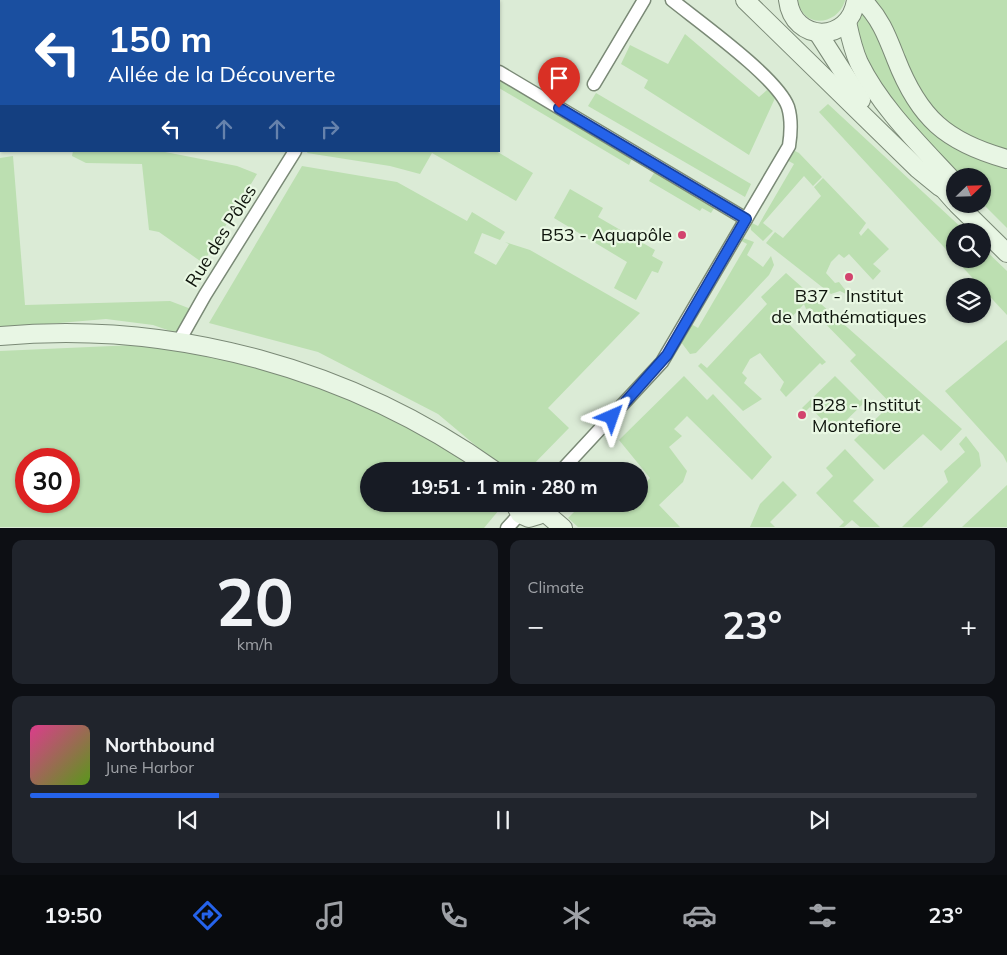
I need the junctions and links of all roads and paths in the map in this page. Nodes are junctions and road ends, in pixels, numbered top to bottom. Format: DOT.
graph roads {
  1 [pos="644,0"];
  2 [pos="672,0"];
  3 [pos="744,0"];
  4 [pos="856,0"];
  5 [pos="862,0"];
  6 [pos="785,3"];
  7 [pos="847,22"];
  8 [pos="818,33"];
  9 [pos="500,73"];
  10 [pos="594,84"];
  11 [pos="294,152"];
  12 [pos="1007,159"];
  13 [pos="946,182"];
  14 [pos="946,183"];
  15 [pos="946,184"];
  16 [pos="966,213"];
  17 [pos="983,213"];
  18 [pos="746,219"];
  19 [pos="1007,238"];
  20 [pos="1007,253"];
  21 [pos="0,336"];
  22 [pos="179,341"];
  23 [pos="480,462"];
  24 [pos="569,462"];
  25 [pos="516,512"];
  26 [pos="523,512"];
  27 [pos="539,512"];
  28 [pos="549,512"];
  29 [pos="508,528"];
  30 [pos="563,528"];
  1 -- 10 [label="street"];
  2 -- 18 [label="street"];
  3 -- 15 [label="main road"];
  4 -- 7 [label="main road"];
  5 -- 12 [label="main road"];
  6 -- 8 [label="main road"];
  7 -- 8 [label="main road"];
  7 -- 13 [label="main road"];
  8 -- 14 [label="main road"];
  9 -- 18 [label="street"];
  11 -- 22 [label="street, Rue des Pôles"];
  16 -- 20 [label="main road"];
  17 -- 19 [label="main road"];
  18 -- 24 [label="street"];
  21 -- 22 [label="main road"];
  22 -- 23 [label="main road"];
  25 -- 29 [label="street"];
  26 -- 27 [label="main road"];
  28 -- 30 [label="main road"];
}
